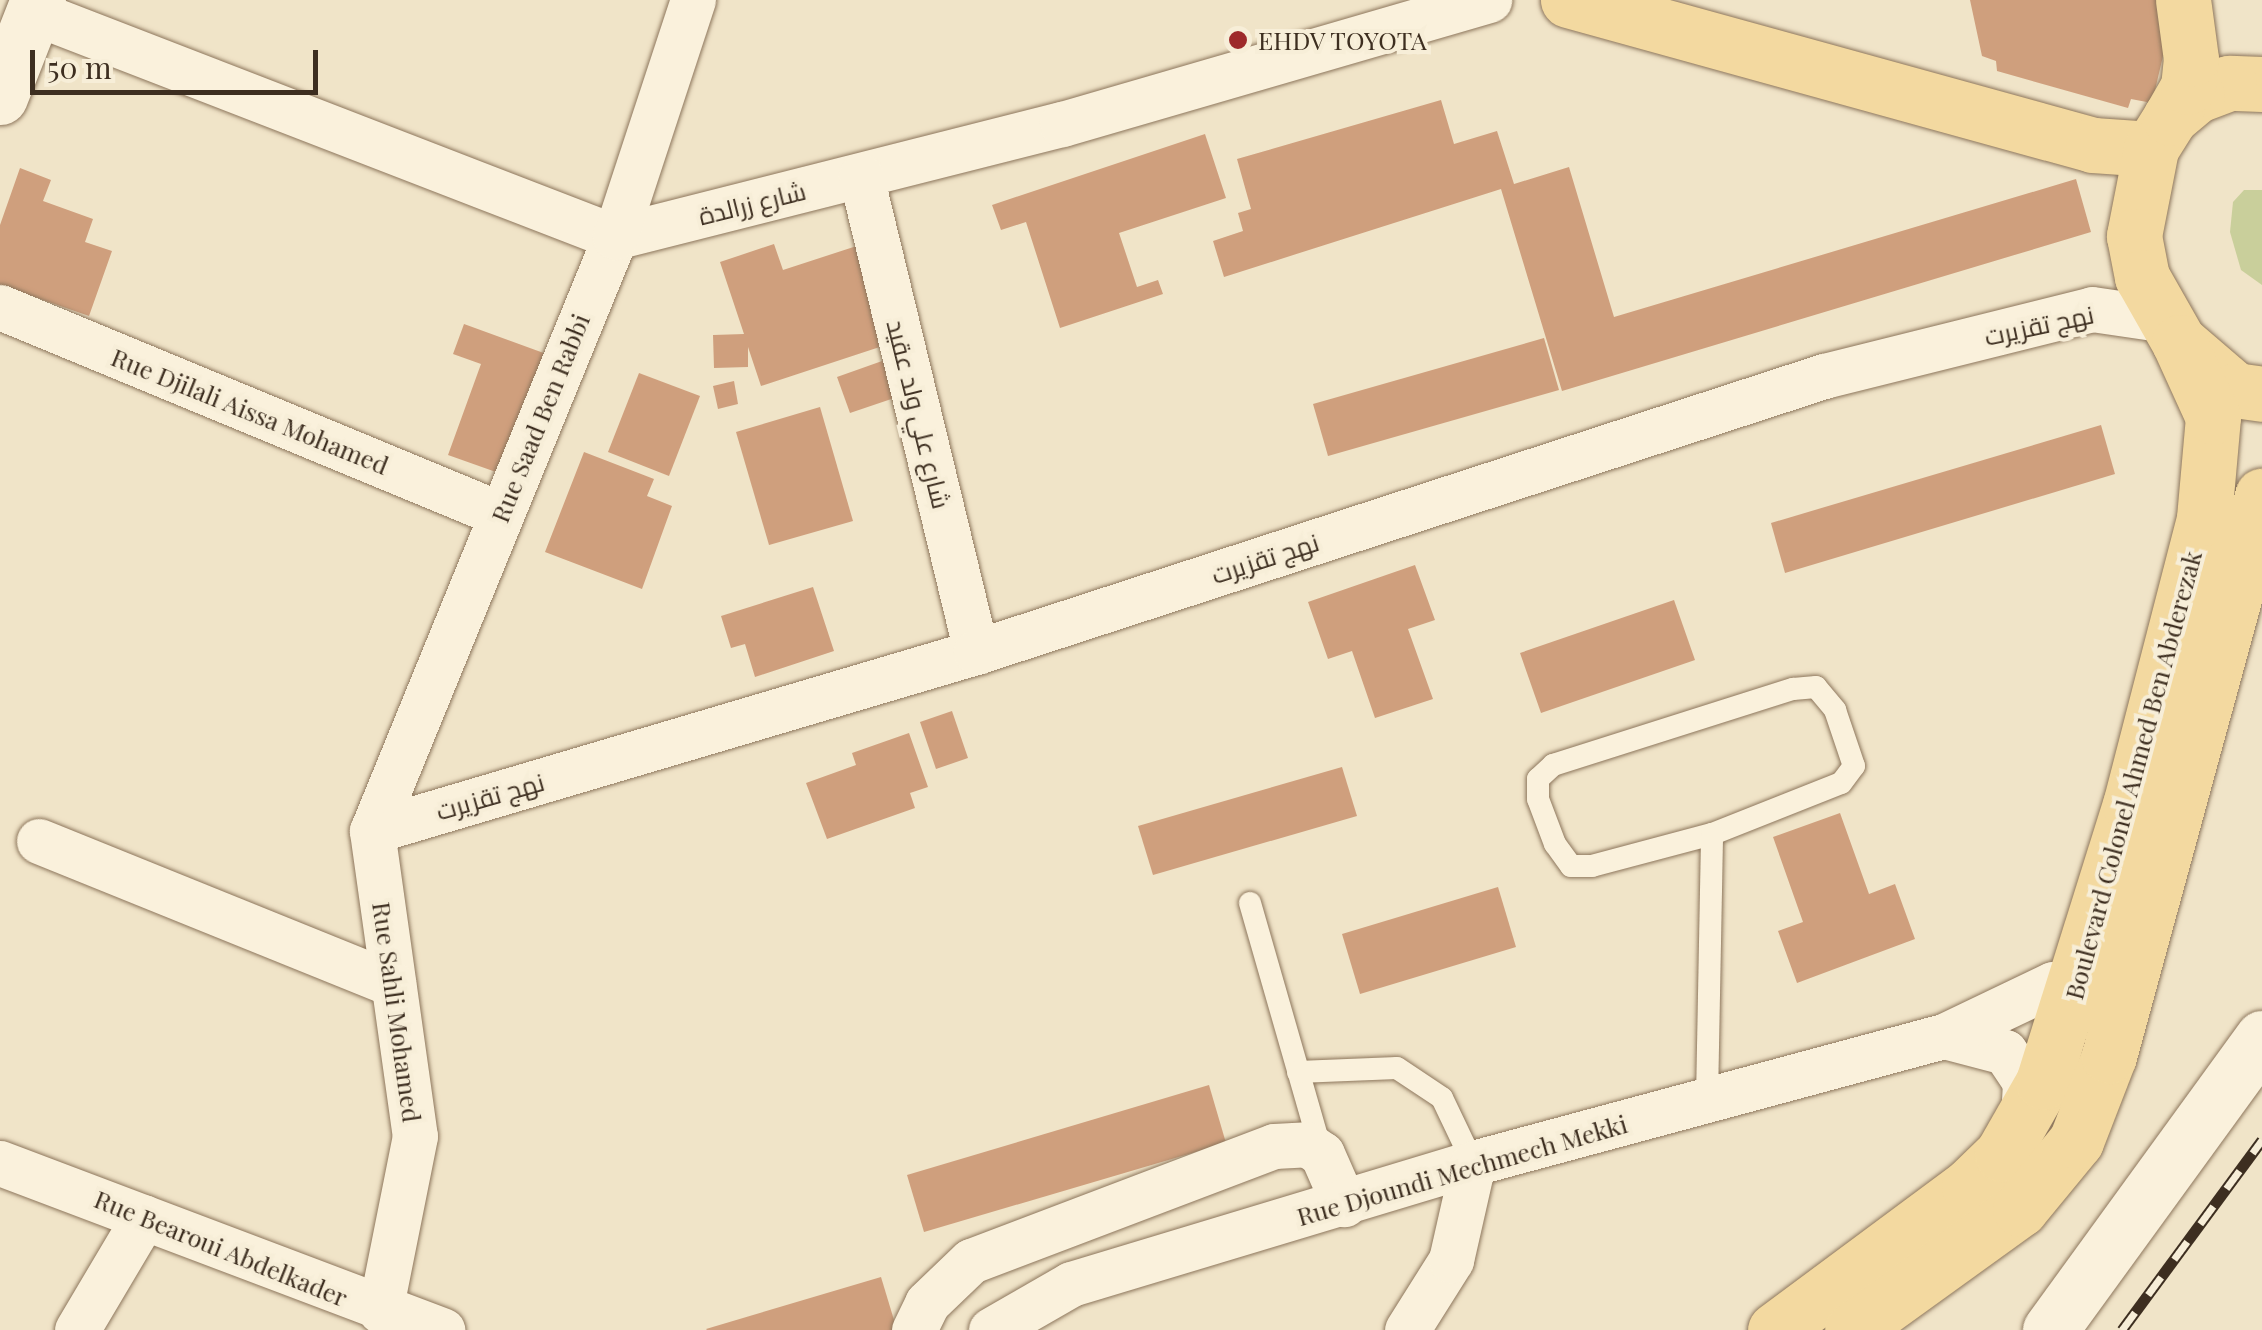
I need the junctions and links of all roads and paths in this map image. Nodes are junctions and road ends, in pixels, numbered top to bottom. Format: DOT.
graph roads {
  1 [pos="693,0"];
  2 [pos="1489,0"];
  3 [pos="1568,0"];
  4 [pos="2183,0"];
  5 [pos="36,6"];
  6 [pos="2262,84"];
  7 [pos="0,97"];
  8 [pos="2161,134"];
  9 [pos="861,176"];
  10 [pos="615,237"];
  11 [pos="0,308"];
  12 [pos="2169,330"];
  13 [pos="2262,394"];
  14 [pos="2262,496"];
  15 [pos="500,514"];
  16 [pos="976,652"];
  17 [pos="372,831"];
  18 [pos="1712,834"];
  19 [pos="39,840"];
  20 [pos="1250,902"];
  21 [pos="394,984"];
  22 [pos="2101,991"];
  23 [pos="1944,1036"];
  24 [pos="2262,1038"];
  25 [pos="1298,1072"];
  26 [pos="1707,1099"];
  27 [pos="2023,1122"];
  28 [pos="1322,1154"];
  29 [pos="1473,1162"];
  30 [pos="0,1163"];
  31 [pos="1344,1204"];
  32 [pos="144,1217"];
  33 [pos="380,1311"];
  34 [pos="1873,1324"];
  35 [pos="77,1330"];
  36 [pos="443,1330"];
  37 [pos="914,1330"];
  38 [pos="991,1330"];
  39 [pos="1408,1330"];
  40 [pos="1775,1330"];
  41 [pos="2050,1330"];
  1 -- 10 [label="street, Rue Saad Ben Rabbi"];
  2 -- 9 [label="street, شارع زرالدة"];
  3 -- 8 [label="main road"];
  4 -- 8 [label="main road, Boulevard Colonel Ahmed Ben Abderezak"];
  5 -- 7 [label="main road"];
  5 -- 10 [label="street"];
  6 -- 8 [label="main road"];
  8 -- 12 [label="main road, Boulevard Colonel Ahmed Ben Abderezak"];
  9 -- 10 [label="street, شارع زرالدة"];
  9 -- 16 [label="street, شارع علي ولد عقيد"];
  10 -- 15 [label="street, Rue Saad Ben Rabbi"];
  11 -- 15 [label="street, Rue Djilali Aissa Mohamed"];
  12 -- 13 [label="main road"];
  12 -- 16 [label="street, نهج تقزيرت"];
  12 -- 22 [label="main road, Boulevard Colonel Ahmed Ben Abderezak"];
  14 -- 22 [label="main road, Boulevard Colonel Ahmed Ben Abderezak"];
  15 -- 17 [label="street, Rue Saad Ben Rabbi"];
  16 -- 17 [label="street, نهج تقزيرت"];
  17 -- 21 [label="street, Rue Sahli Mohamed"];
  18 -- 18 [label="lane"];
  18 -- 26 [label="lane"];
  19 -- 21 [label="street"];
  20 -- 25 [label="lane"];
  21 -- 33 [label="street, Rue Sahli Mohamed"];
  22 -- 23 [label="street, Rue Djoundi Mechmech Mekki"];
  22 -- 27 [label="main road, Boulevard Colonel Ahmed Ben Abderezak"];
  22 -- 34 [label="main road, Boulevard Colonel Ahmed Ben Abderezak"];
  23 -- 26 [label="street, Rue Djoundi Mechmech Mekki"];
  23 -- 27 [label="street"];
  24 -- 41 [label="main road"];
  25 -- 28 [label="lane"];
  25 -- 29 [label="lane"];
  26 -- 29 [label="street, Rue Djoundi Mechmech Mekki"];
  27 -- 40 [label="main road, Boulevard Colonel Ahmed Ben Abderezak"];
  28 -- 31 [label="street"];
  28 -- 37 [label="street"];
  29 -- 31 [label="street, Rue Djoundi Mechmech Mekki"];
  29 -- 39 [label="street"];
  30 -- 32 [label="street, Rue Bearoui Abdelkader"];
  31 -- 38 [label="street, Rue Djoundi Mechmech Mekki"];
  32 -- 33 [label="street, Rue Bearoui Abdelkader"];
  32 -- 35 [label="street"];
  33 -- 36 [label="street, Rue Bearoui Abdelkader"];
}
